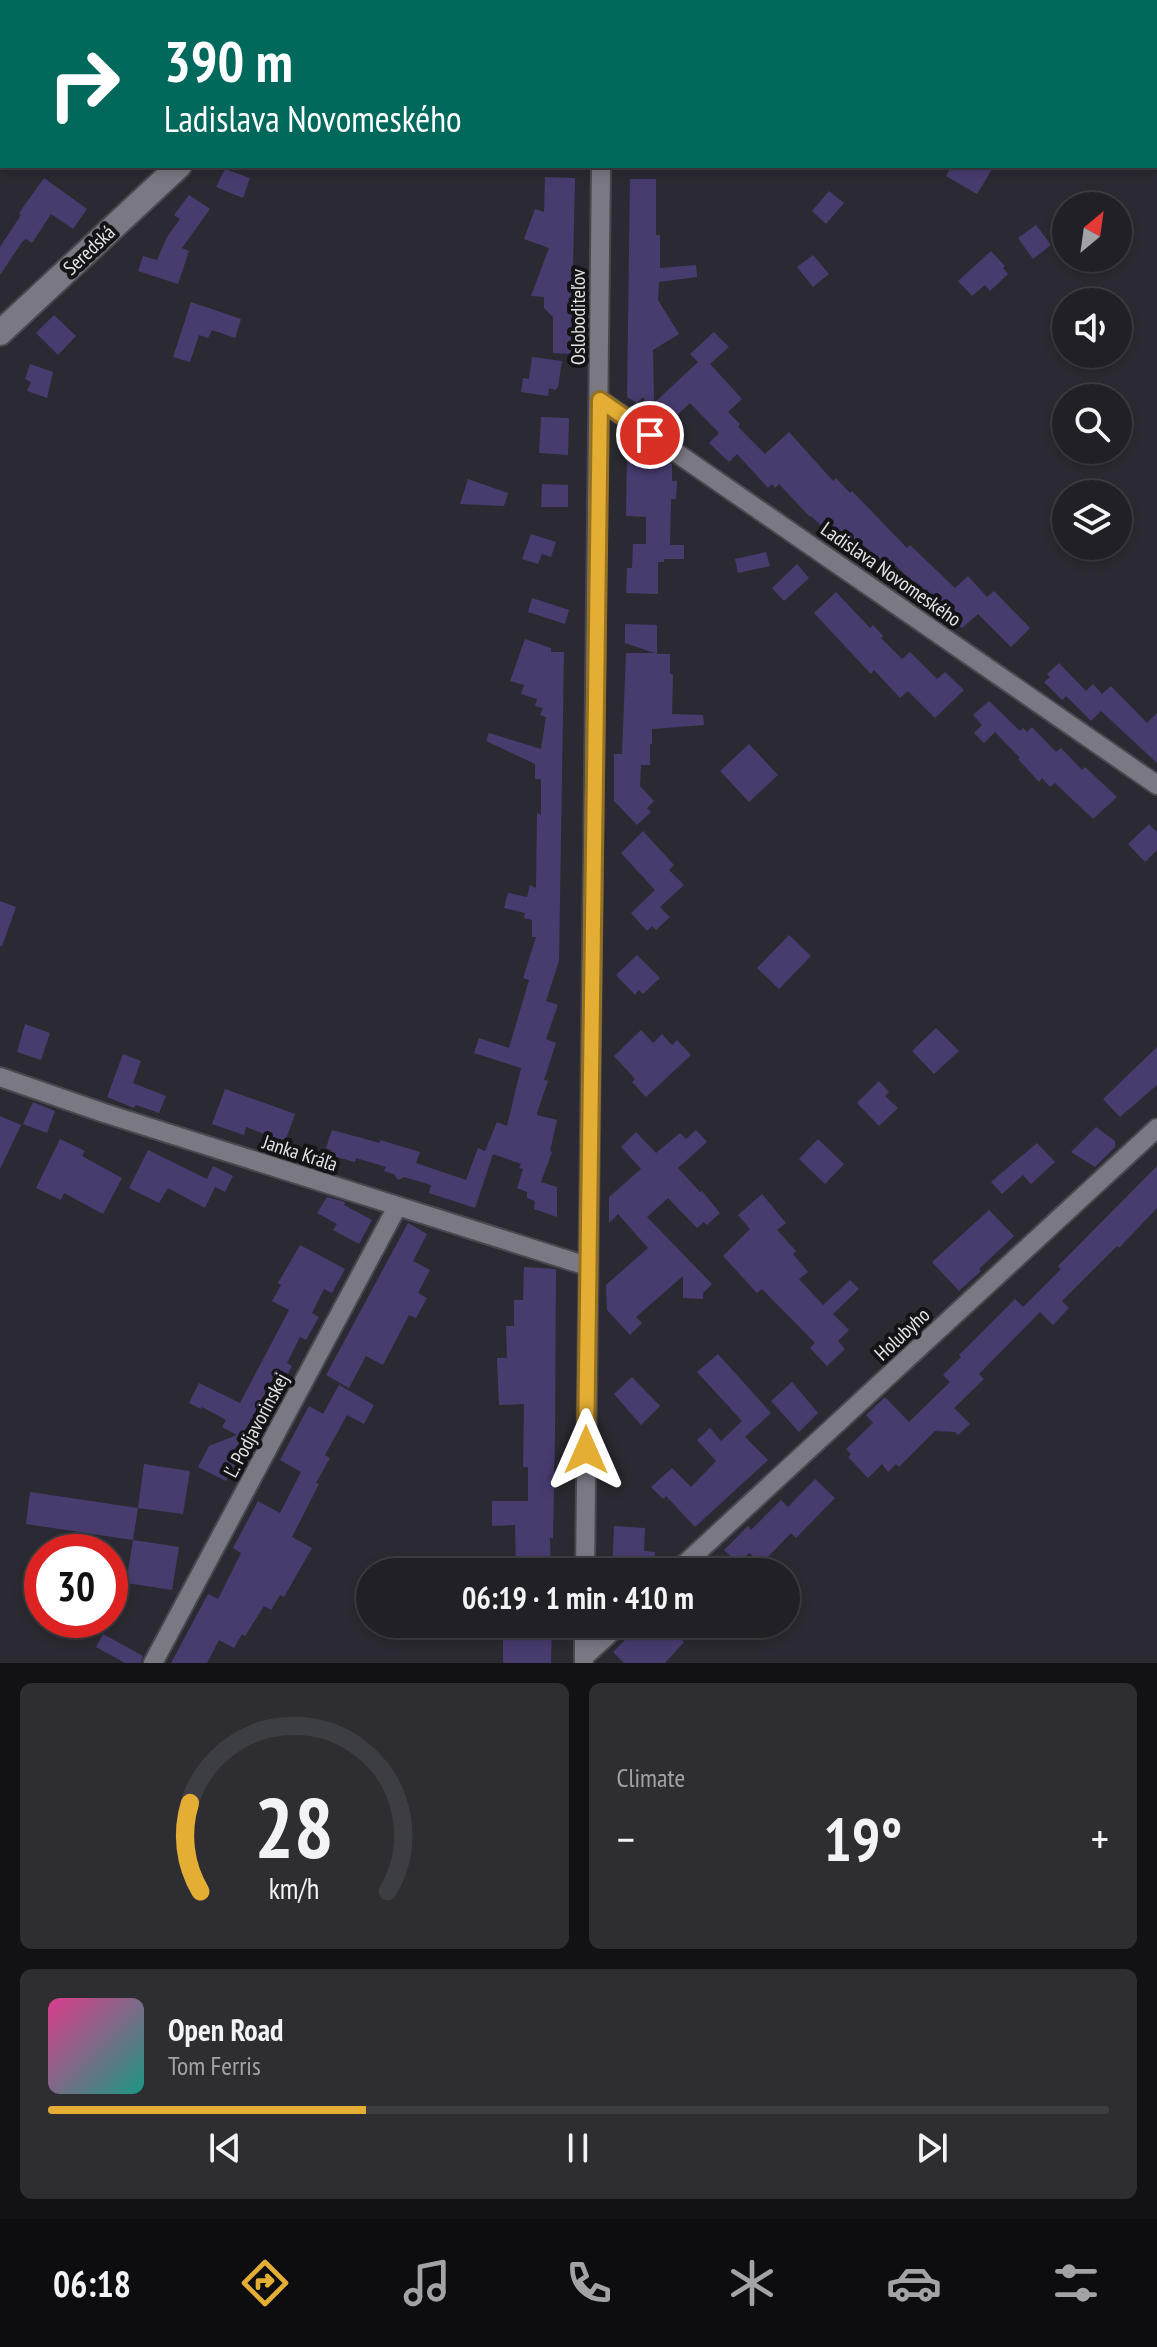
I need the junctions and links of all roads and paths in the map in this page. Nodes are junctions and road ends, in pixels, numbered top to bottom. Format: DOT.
graph roads {
  1 [pos="177,168"];
  2 [pos="601,168"];
  3 [pos="0,333"];
  4 [pos="600,400"];
  5 [pos="1157,785"];
  6 [pos="0,1077"];
  7 [pos="1157,1128"];
  8 [pos="397,1207"];
  9 [pos="587,1266"];
  10 [pos="585,1558"];
  11 [pos="691,1558"];
  12 [pos="584,1638"];
  13 [pos="606,1638"];
  14 [pos="584,1660"];
  15 [pos="153,1663"];
  1 -- 3 [label="street, Seredská"];
  2 -- 4 [label="street, Osloboditeľov"];
  4 -- 5 [label="street, Ladislava Novomeského"];
  4 -- 9 [label="street, Osloboditeľov"];
  6 -- 8 [label="street, Janka Kráľa"];
  7 -- 11 [label="street, Holubyho"];
  8 -- 9 [label="street, Janka Kráľa"];
  8 -- 15 [label="street, Ľ. Podjavorinskej"];
  9 -- 10 [label="street, Osloboditeľov"];
  12 -- 14 [label="street"];
  13 -- 14 [label="street"];
}
